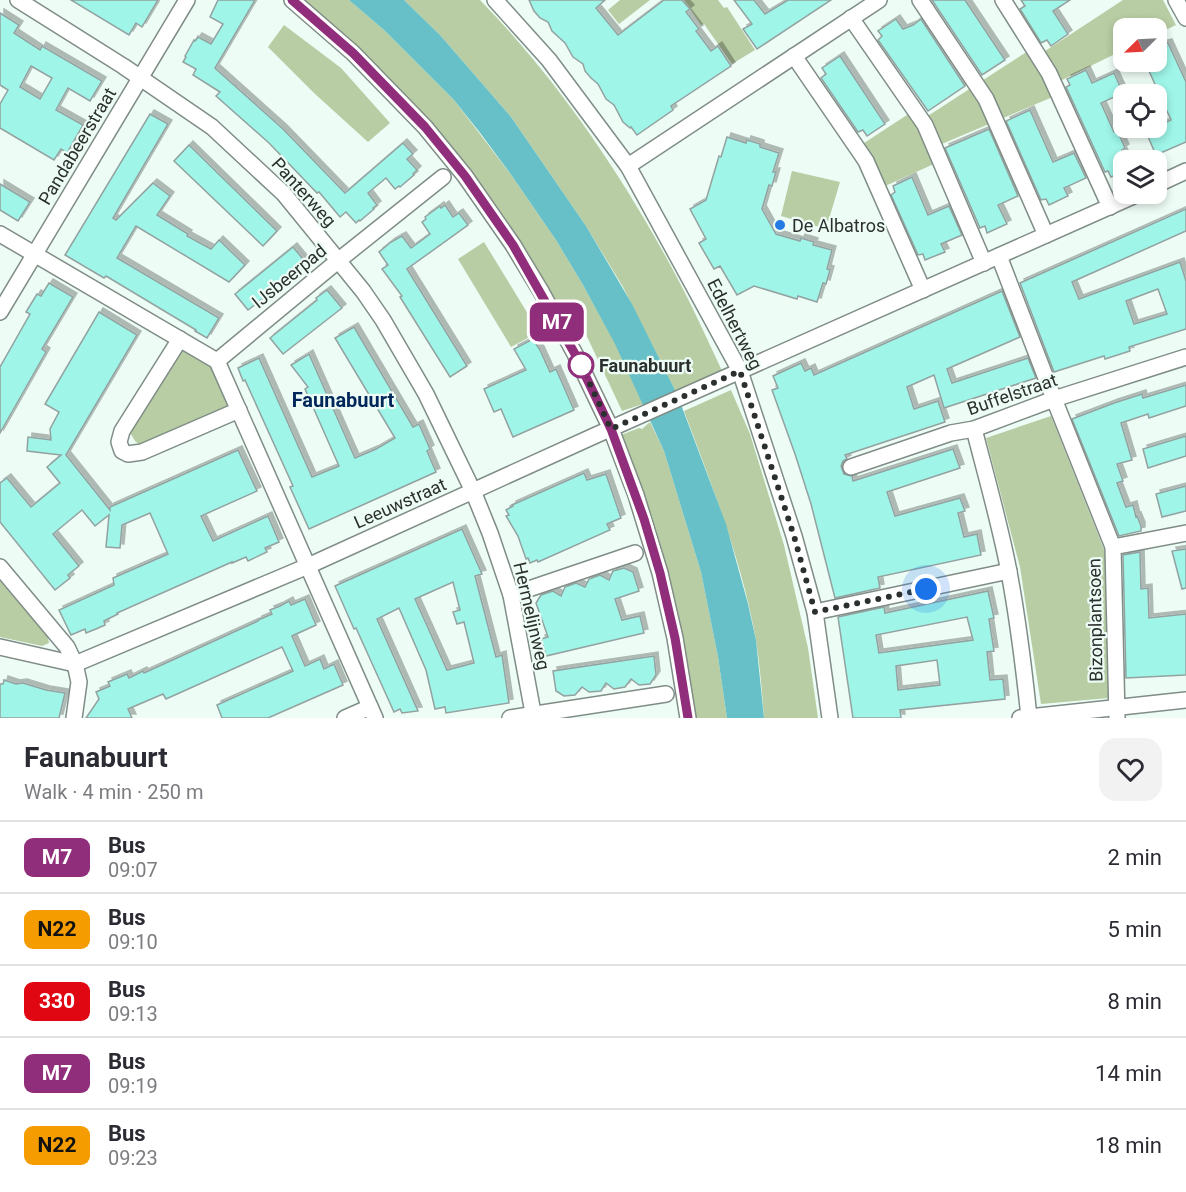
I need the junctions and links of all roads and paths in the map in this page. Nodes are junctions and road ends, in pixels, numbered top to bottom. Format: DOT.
graph roads {
  1 [pos="18,0"];
  2 [pos="187,0"];
  3 [pos="292,0"];
  4 [pos="495,0"];
  5 [pos="879,0"];
  6 [pos="920,0"];
  7 [pos="1003,0"];
  8 [pos="1176,0"];
  9 [pos="851,18"];
  10 [pos="1186,18"];
  11 [pos="794,56"];
  12 [pos="140,78"];
  13 [pos="628,166"];
  14 [pos="1186,171"];
  15 [pos="443,177"];
  16 [pos="1167,180"];
  17 [pos="1116,204"];
  18 [pos="1110,207"];
  19 [pos="0,234"];
  20 [pos="1046,235"];
  21 [pos="35,254"];
  22 [pos="999,256"];
  23 [pos="339,260"];
  24 [pos="984,262"];
  25 [pos="923,290"];
  26 [pos="0,312"];
  27 [pos="180,339"];
  28 [pos="1186,357"];
  29 [pos="217,361"];
  30 [pos="740,371"];
  31 [pos="1054,399"];
  32 [pos="238,410"];
  33 [pos="611,429"];
  34 [pos="974,429"];
  35 [pos="851,467"];
  36 [pos="473,492"];
  37 [pos="1180,535"];
  38 [pos="1113,547"];
  39 [pos="635,553"];
  40 [pos="308,566"];
  41 [pos="0,567"];
  42 [pos="1009,571"];
  43 [pos="511,595"];
  44 [pos="815,612"];
  45 [pos="0,647"];
  46 [pos="75,664"];
  47 [pos="666,694"];
  48 [pos="1186,700"];
  49 [pos="373,712"];
  50 [pos="1116,713"];
  51 [pos="534,716"];
  52 [pos="1029,717"];
  53 [pos="74,718"];
  54 [pos="345,718"];
  55 [pos="510,718"];
  56 [pos="688,718"];
  57 [pos="830,718"];
  58 [pos="1020,718"];
  1 -- 12 [label="street, Panterweg"];
  2 -- 12 [label="street, Pandabeerstraat"];
  3 -- 33 [label="street"];
  4 -- 13 [label="street, Edelhertweg"];
  5 -- 9 [label="street"];
  6 -- 20 [label="street"];
  7 -- 18 [label="street"];
  8 -- 10 [label="street"];
  9 -- 11 [label="street"];
  9 -- 24 [label="street"];
  11 -- 13 [label="street"];
  11 -- 25 [label="street"];
  12 -- 21 [label="street, Pandabeerstraat"];
  12 -- 23 [label="street, Panterweg"];
  13 -- 30 [label="street, Edelhertweg"];
  14 -- 16 [label="street"];
  15 -- 23 [label="street, IJsbeerpad"];
  17 -- 18 [label="street, Leeuwstraat"];
  18 -- 20 [label="street, Leeuwstraat"];
  19 -- 21 [label="street"];
  20 -- 22 [label="street, Leeuwstraat"];
  21 -- 26 [label="street, Pandabeerstraat"];
  21 -- 27 [label="street"];
  22 -- 24 [label="street, Leeuwstraat"];
  22 -- 31 [label="street, Bizonplantsoen"];
  23 -- 29 [label="street, IJsbeerpad"];
  23 -- 36 [label="street, Panterweg"];
  24 -- 25 [label="street, Leeuwstraat"];
  25 -- 30 [label="street, Leeuwstraat"];
  27 -- 29 [label="street"];
  27 -- 32 [label="street"];
  28 -- 31 [label="street, Buffelstraat"];
  29 -- 32 [label="street"];
  30 -- 33 [label="street, Leeuwstraat"];
  30 -- 44 [label="street, Edelhertweg"];
  31 -- 34 [label="street, Buffelstraat"];
  31 -- 38 [label="street, Bizonplantsoen"];
  32 -- 40 [label="street"];
  33 -- 36 [label="street, Leeuwstraat"];
  33 -- 56 [label="street"];
  34 -- 35 [label="street, Buffelstraat"];
  34 -- 42 [label="street"];
  36 -- 40 [label="street, Leeuwstraat"];
  36 -- 43 [label="street, Hermelijnweg"];
  37 -- 38 [label="street"];
  38 -- 50 [label="street, Bizonplantsoen"];
  39 -- 43 [label="street"];
  40 -- 46 [label="street, Leeuwstraat"];
  40 -- 49 [label="street"];
  41 -- 46 [label="street"];
  42 -- 44 [label="street"];
  42 -- 52 [label="street"];
  43 -- 51 [label="street, Hermelijnweg"];
  44 -- 57 [label="street, Edelhertweg"];
  45 -- 46 [label="street"];
  46 -- 53 [label="street"];
  47 -- 51 [label="street"];
  48 -- 50 [label="street"];
  49 -- 54 [label="street"];
  50 -- 52 [label="street"];
  51 -- 55 [label="street"];
  52 -- 58 [label="street"];
}
